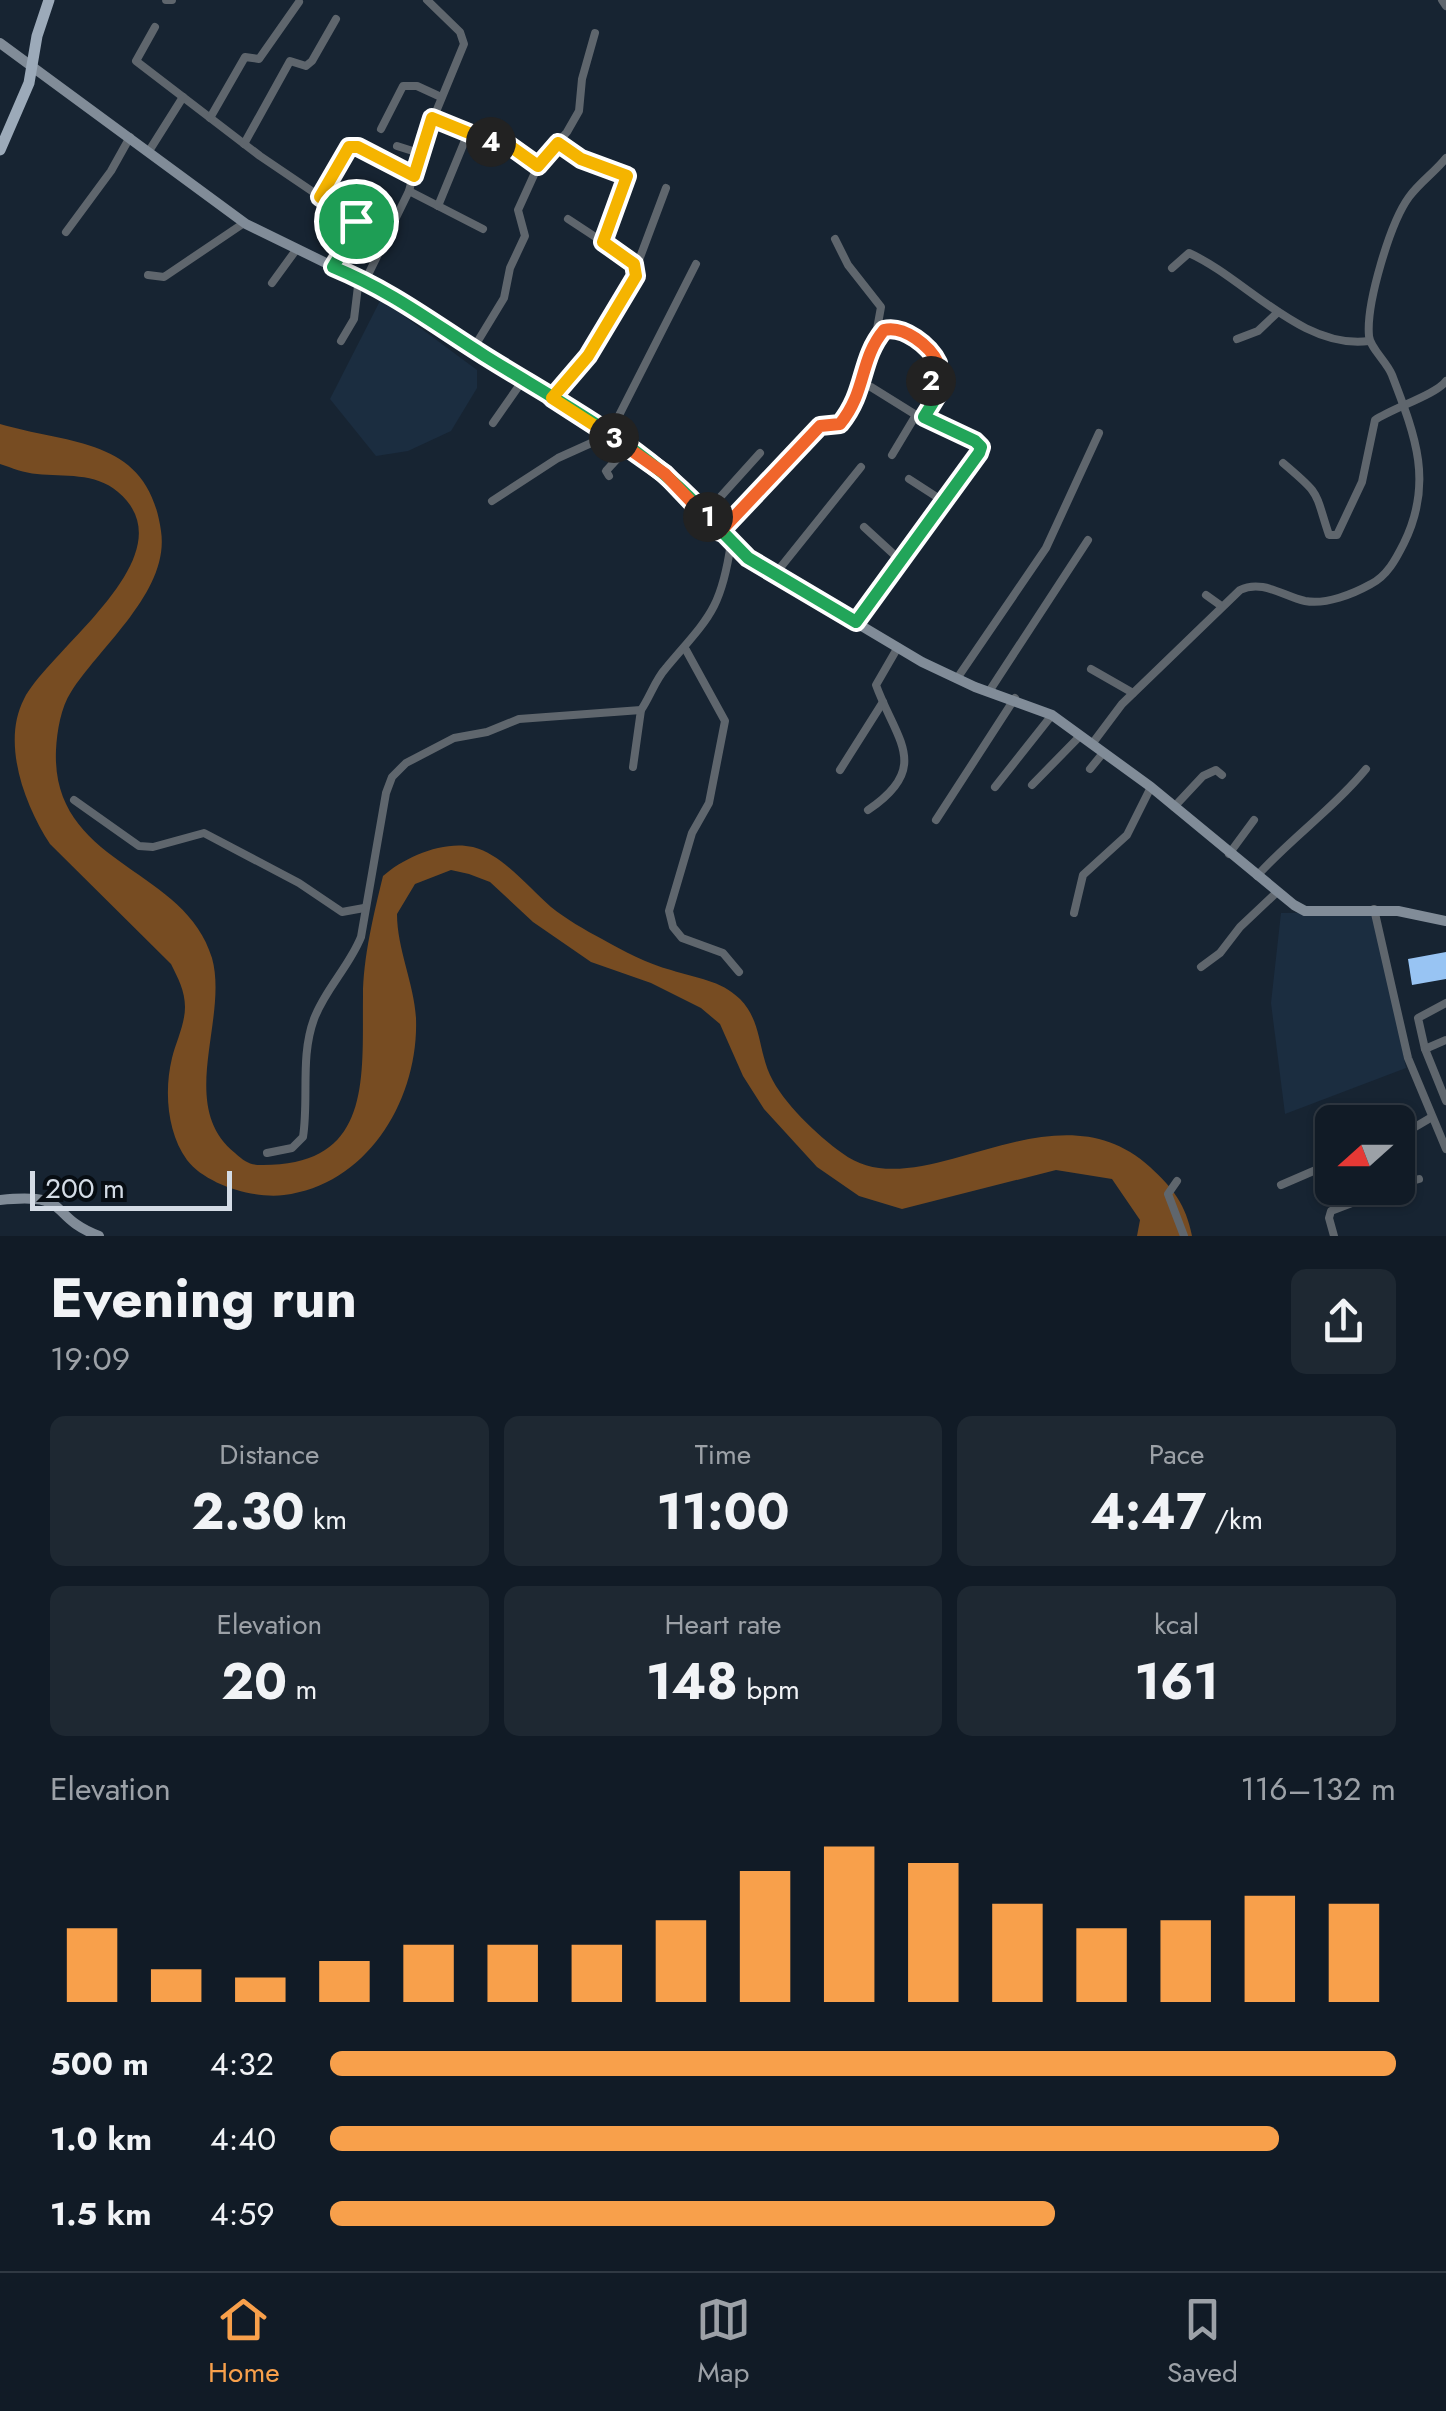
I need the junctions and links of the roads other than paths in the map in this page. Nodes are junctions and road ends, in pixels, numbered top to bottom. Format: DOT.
graph roads {
  1 [pos="49,0"];
  2 [pos="427,0"];
  3 [pos="299,2"];
  4 [pos="336,19"];
  5 [pos="155,27"];
  6 [pos="595,33"];
  7 [pos="0,43"];
  8 [pos="31,68"];
  9 [pos="440,96"];
  10 [pos="183,97"];
  11 [pos="210,118"];
  12 [pos="432,118"];
  13 [pos="382,129"];
  14 [pos="468,133"];
  15 [pos="130,138"];
  16 [pos="558,143"];
  17 [pos="244,144"];
  18 [pos="397,146"];
  19 [pos="0,150"];
  20 [pos="149,151"];
  21 [pos="419,152"];
  22 [pos="1446,158"];
  23 [pos="538,166"];
  24 [pos="414,176"];
  25 [pos="666,188"];
  26 [pos="409,191"];
  27 [pos="320,197"];
  28 [pos="438,206"];
  29 [pos="568,219"];
  30 [pos="244,223"];
  31 [pos="482,229"];
  32 [pos="66,232"];
  33 [pos="836,239"];
  34 [pos="603,242"];
  35 [pos="296,250"];
  36 [pos="696,264"];
  37 [pos="333,267"];
  38 [pos="636,268"];
  39 [pos="1172,268"];
  40 [pos="148,274"];
  41 [pos="362,279"];
  42 [pos="272,282"];
  43 [pos="1278,312"];
  44 [pos="1237,339"];
  45 [pos="341,341"];
  46 [pos="1369,341"];
  47 [pos="875,344"];
  48 [pos="474,349"];
  49 [pos="523,380"];
  50 [pos="1446,381"];
  51 [pos="871,387"];
  52 [pos="552,398"];
  53 [pos="1402,403"];
  54 [pos="920,416"];
  55 [pos="494,422"];
  56 [pos="1099,432"];
  57 [pos="609,434"];
  58 [pos="628,447"];
  59 [pos="760,453"];
  60 [pos="892,455"];
  61 [pos="1283,463"];
  62 [pos="862,467"];
  63 [pos="609,476"];
  64 [pos="910,480"];
  65 [pos="492,501"];
  66 [pos="943,501"];
  67 [pos="705,514"];
  68 [pos="864,527"];
  69 [pos="720,532"];
  70 [pos="1088,540"];
  71 [pos="730,542"];
  72 [pos="900,560"];
  73 [pos="776,573"];
  74 [pos="1206,595"];
  75 [pos="1220,605"];
  76 [pos="856,622"];
  77 [pos="898,648"];
  78 [pos="686,650"];
  79 [pos="1092,669"];
  80 [pos="958,678"];
  81 [pos="990,690"];
  82 [pos="1133,694"];
  83 [pos="1015,698"];
  84 [pos="883,702"];
  85 [pos="641,710"];
  86 [pos="1052,715"];
  87 [pos="1080,736"];
  88 [pos="1092,744"];
  89 [pos="1103,753"];
  90 [pos="633,766"];
  91 [pos="1090,769"];
  92 [pos="1366,769"];
  93 [pos="840,770"];
  94 [pos="1222,775"];
  95 [pos="1032,786"];
  96 [pos="995,787"];
  97 [pos="1151,787"];
  98 [pos="74,800"];
  99 [pos="1174,808"];
  100 [pos="868,810"];
  101 [pos="936,820"];
  102 [pos="1254,820"];
  103 [pos="1229,854"];
  104 [pos="1257,876"];
  105 [pos="1276,892"];
  106 [pos="364,908"];
  107 [pos="1374,909"];
  108 [pos="1074,912"];
  109 [pos="1446,921"];
  110 [pos="1201,966"];
  111 [pos="740,972"];
  112 [pos="1446,1003"];
  113 [pos="1446,1040"];
  114 [pos="1425,1049"];
  115 [pos="1441,1076"];
  116 [pos="1446,1101"];
  117 [pos="1432,1117"];
  118 [pos="1415,1127"];
  119 [pos="1446,1149"];
  120 [pos="266,1153"];
  121 [pos="1315,1170"];
  122 [pos="1419,1179"];
  123 [pos="1177,1180"];
  124 [pos="1415,1180"];
  125 [pos="1281,1185"];
  126 [pos="0,1200"];
  127 [pos="1347,1205"];
  128 [pos="98,1236"];
  129 [pos="1184,1236"];
  130 [pos="1334,1236"];
  1 -- 8 [label="main road"];
  2 -- 9 [label="street"];
  3 -- 11 [label="street"];
  4 -- 17 [label="street"];
  5 -- 10 [label="street"];
  6 -- 16 [label="street"];
  7 -- 8 [label="street"];
  8 -- 15 [label="street"];
  8 -- 19 [label="main road"];
  9 -- 12 [label="street"];
  9 -- 13 [label="street"];
  10 -- 11 [label="street"];
  10 -- 20 [label="street"];
  11 -- 17 [label="street"];
  12 -- 14 [label="street"];
  12 -- 21 [label="street"];
  14 -- 23 [label="street"];
  14 -- 28 [label="street"];
  15 -- 20 [label="street"];
  15 -- 32 [label="street"];
  16 -- 23 [label="street"];
  16 -- 34 [label="street"];
  17 -- 27 [label="street"];
  18 -- 21 [label="street"];
  20 -- 30 [label="street"];
  21 -- 24 [label="street"];
  22 -- 46 [label="street"];
  23 -- 48 [label="street"];
  24 -- 26 [label="street"];
  24 -- 27 [label="street"];
  25 -- 38 [label="street"];
  26 -- 28 [label="street"];
  26 -- 41 [label="street"];
  27 -- 37 [label="street"];
  28 -- 31 [label="street"];
  29 -- 34 [label="street"];
  30 -- 35 [label="street"];
  30 -- 40 [label="street"];
  33 -- 47 [label="street"];
  34 -- 38 [label="street"];
  35 -- 37 [label="street"];
  35 -- 42 [label="street"];
  36 -- 57 [label="street"];
  37 -- 41 [label="street"];
  38 -- 52 [label="street"];
  39 -- 43 [label="street"];
  41 -- 45 [label="street"];
  41 -- 48 [label="street"];
  43 -- 44 [label="street"];
  43 -- 46 [label="street"];
  46 -- 53 [label="street"];
  47 -- 54 [label="street"];
  47 -- 69 [label="street"];
  48 -- 49 [label="street"];
  49 -- 52 [label="street"];
  49 -- 55 [label="street"];
  50 -- 53 [label="street"];
  51 -- 54 [label="street"];
  52 -- 57 [label="street"];
  53 -- 61 [label="street"];
  53 -- 75 [label="street"];
  54 -- 60 [label="street"];
  54 -- 66 [label="street"];
  56 -- 80 [label="street"];
  57 -- 58 [label="street"];
  57 -- 65 [label="street"];
  58 -- 63 [label="street"];
  58 -- 67 [label="street"];
  59 -- 67 [label="street"];
  62 -- 73 [label="street"];
  64 -- 66 [label="street"];
  66 -- 72 [label="street"];
  67 -- 69 [label="street"];
  68 -- 72 [label="street"];
  69 -- 71 [label="street"];
  70 -- 81 [label="street"];
  71 -- 73 [label="street"];
  71 -- 78 [label="street"];
  72 -- 76 [label="street"];
  73 -- 76 [label="street"];
  74 -- 75 [label="street"];
  75 -- 82 [label="street"];
  76 -- 77 [label="street"];
  77 -- 80 [label="street"];
  77 -- 84 [label="street"];
  78 -- 85 [label="street"];
  78 -- 111 [label="street"];
  79 -- 82 [label="street"];
  80 -- 81 [label="street"];
  81 -- 83 [label="street"];
  82 -- 88 [label="street"];
  83 -- 86 [label="street"];
  83 -- 101 [label="street"];
  84 -- 93 [label="street"];
  84 -- 100 [label="street"];
  85 -- 90 [label="street"];
  85 -- 106 [label="street"];
  86 -- 87 [label="street"];
  86 -- 96 [label="street"];
  87 -- 88 [label="street"];
  87 -- 95 [label="street"];
  88 -- 89 [label="street"];
  89 -- 91 [label="street"];
  89 -- 97 [label="street"];
  92 -- 104 [label="street"];
  94 -- 99 [label="street"];
  97 -- 99 [label="street"];
  97 -- 108 [label="street"];
  98 -- 106 [label="street"];
  99 -- 103 [label="street"];
  102 -- 103 [label="street"];
  103 -- 104 [label="street"];
  104 -- 105 [label="street"];
  105 -- 107 [label="street"];
  105 -- 110 [label="street"];
  106 -- 120 [label="street"];
  107 -- 109 [label="street"];
  107 -- 117 [label="street"];
  112 -- 114 [label="street"];
  113 -- 114 [label="street"];
  114 -- 115 [label="street"];
  115 -- 116 [label="street"];
  117 -- 118 [label="street"];
  117 -- 119 [label="street"];
  121 -- 125 [label="street"];
  122 -- 124 [label="street"];
  123 -- 129 [label="street"];
  126 -- 128 [label="street"];
  127 -- 130 [label="street"];
}
